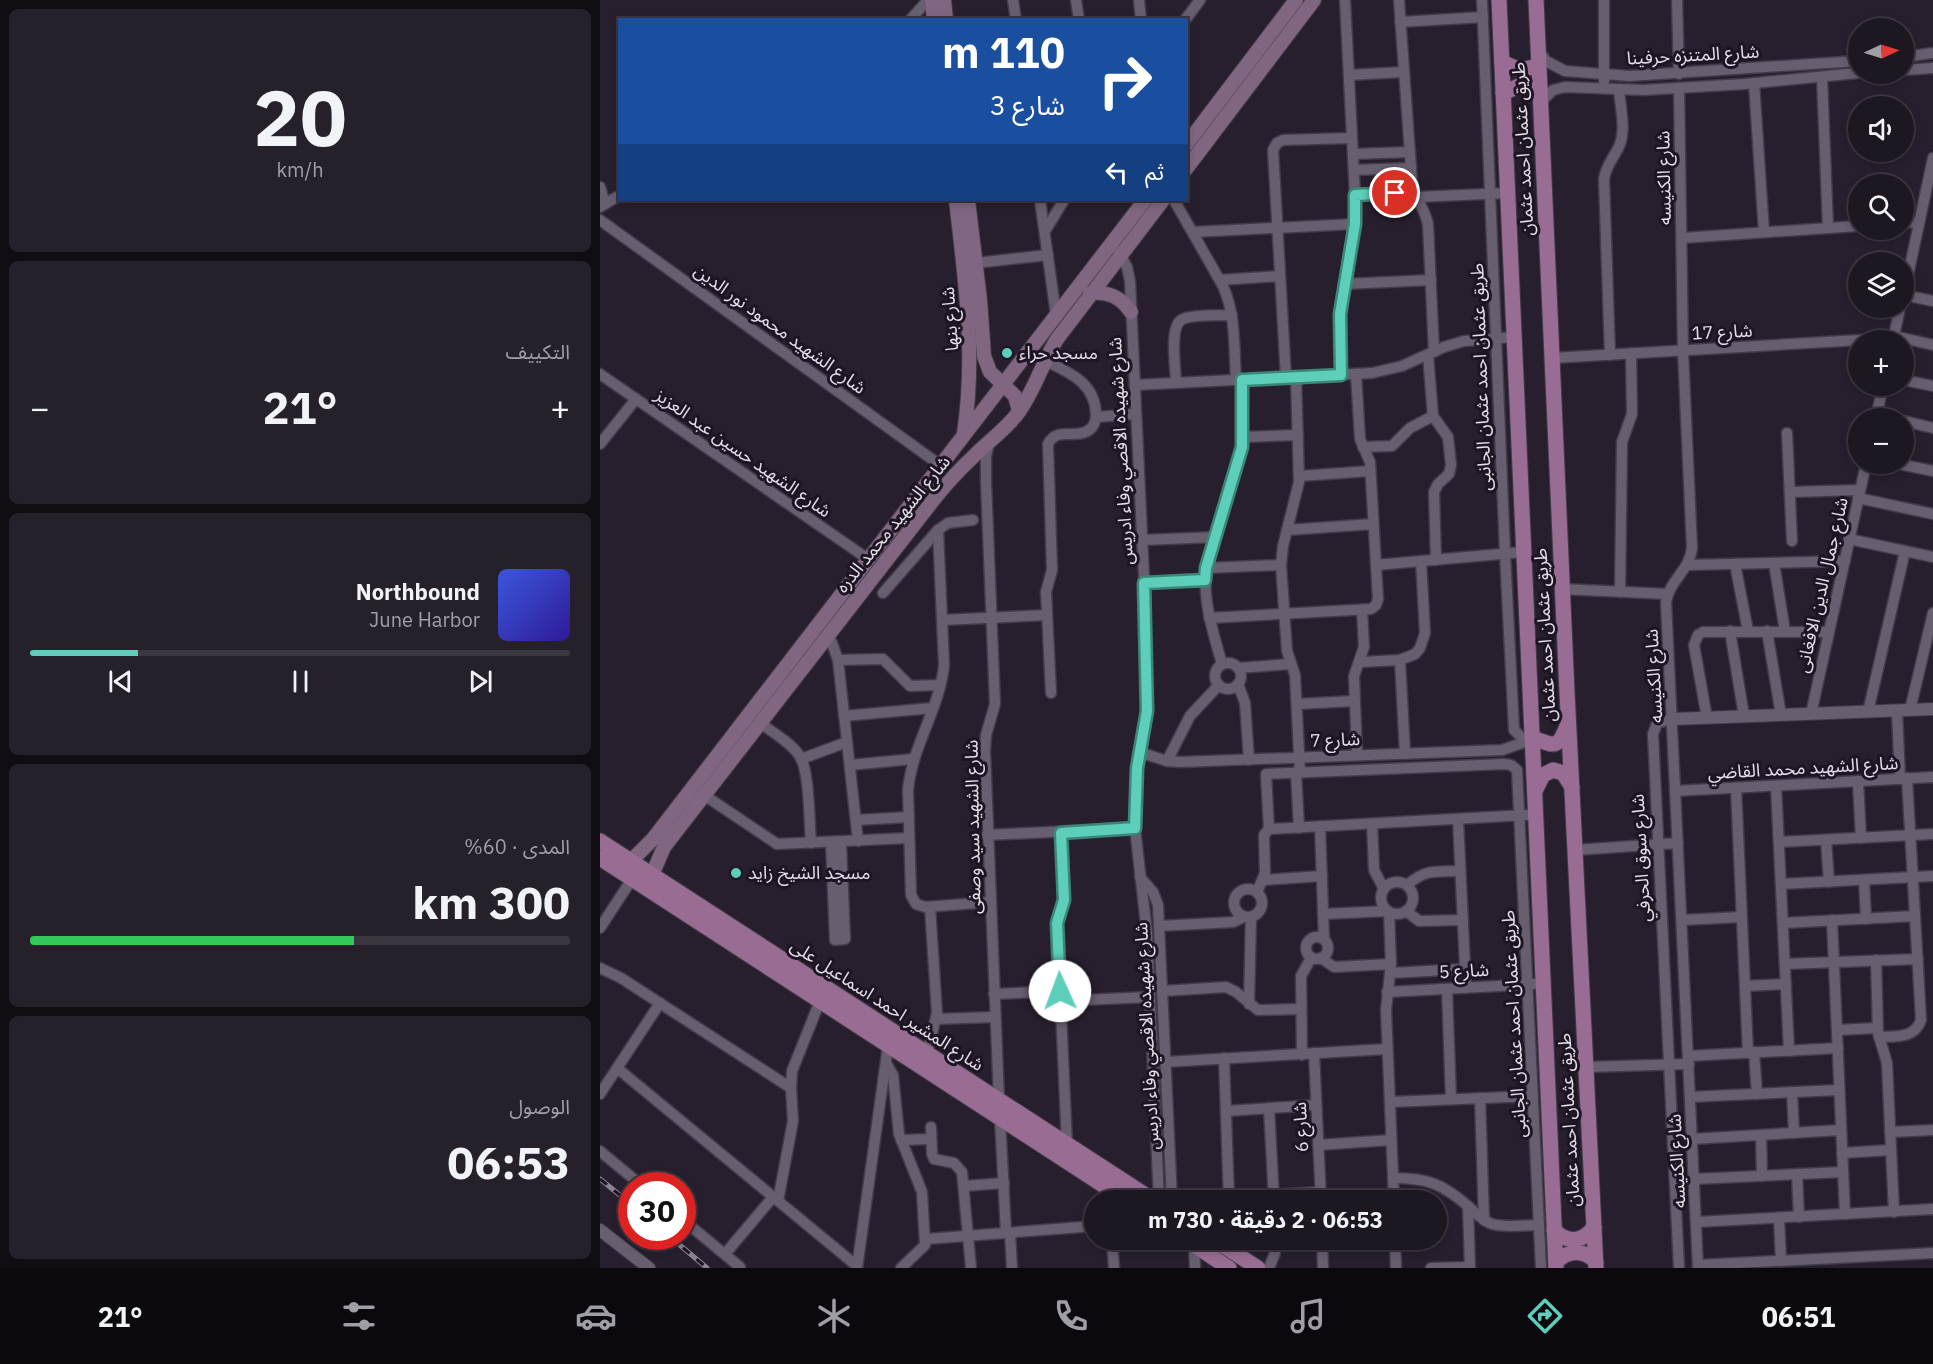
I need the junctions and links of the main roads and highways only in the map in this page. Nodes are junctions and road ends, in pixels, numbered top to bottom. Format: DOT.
graph roads {
  1 [pos="930,0"];
  2 [pos="944,0"];
  3 [pos="1296,0"];
  4 [pos="1314,0"];
  5 [pos="1499,0"];
  6 [pos="1536,0"];
  7 [pos="934,18"];
  8 [pos="946,18"];
  9 [pos="1502,62"];
  10 [pos="1539,66"];
  11 [pos="1503,93"];
  12 [pos="1540,95"];
  13 [pos="1188,142"];
  14 [pos="1188,166"];
  15 [pos="956,201"];
  16 [pos="968,201"];
  17 [pos="1144,201"];
  18 [pos="1162,201"];
  19 [pos="1115,249"];
  20 [pos="1090,293"];
  21 [pos="1131,312"];
  22 [pos="1004,384"];
  23 [pos="1019,411"];
  24 [pos="963,436"];
  25 [pos="922,490"];
  26 [pos="934,499"];
  27 [pos="761,713"];
  28 [pos="1568,721"];
  29 [pos="1532,739"];
  30 [pos="1572,787"];
  31 [pos="698,791"];
  32 [pos="1535,792"];
  33 [pos="600,841"];
  34 [pos="600,858"];
  35 [pos="631,861"];
  36 [pos="652,875"];
  37 [pos="892,1039"];
  38 [pos="1107,1190"];
  39 [pos="1138,1190"];
  40 [pos="1594,1227"];
  41 [pos="1554,1230"];
  42 [pos="1201,1250"];
  43 [pos="1231,1250"];
  44 [pos="1596,1265"];
  45 [pos="1551,1266"];
  46 [pos="1229,1268"];
  47 [pos="1258,1268"];
  1 -- 7 [label="main road"];
  2 -- 8 [label="main road"];
  3 -- 13 [label="main road"];
  4 -- 14 [label="main road"];
  5 -- 9 [label="main road, طريق عثمان احمد عثمان"];
  6 -- 10 [label="main road, طريق عثمان احمد عثمان"];
  9 -- 10 [label="main road"];
  9 -- 11 [label="main road, طريق عثمان احمد عثمان"];
  10 -- 12 [label="main road, طريق عثمان احمد عثمان"];
  11 -- 12 [label="main road"];
  11 -- 29 [label="main road, طريق عثمان احمد عثمان"];
  12 -- 28 [label="main road, طريق عثمان احمد عثمان"];
  15 -- 24 [label="main road, شارع بنها"];
  16 -- 22 [label="main road, شارع بنها"];
  17 -- 19 [label="main road, شارع الشهيد محمد الدره"];
  18 -- 19 [label="main road, شارع الشهيد محمد الدره"];
  19 -- 20 [label="main road, شارع الشهيد محمد الدره"];
  19 -- 22 [label="main road, شارع الشهيد محمد الدره"];
  20 -- 21 [label="main road"];
  20 -- 23 [label="main road, شارع الشهيد محمد الدره"];
  22 -- 23 [label="main road, شارع بنها"];
  22 -- 24 [label="main road, شارع الشهيد محمد الدره"];
  23 -- 26 [label="main road, شارع الشهيد محمد الدره"];
  24 -- 25 [label="main road, شارع الشهيد محمد الدره"];
  25 -- 26 [label="main road"];
  25 -- 27 [label="main road, شارع الشهيد محمد الدره"];
  26 -- 27 [label="main road, شارع الشهيد محمد الدره"];
  27 -- 31 [label="main road, شارع الشهيد محمد الدره"];
  27 -- 31 [label="main road, شارع الشهيد محمد الدره"];
  28 -- 29 [label="main road"];
  28 -- 30 [label="main road, طريق عثمان احمد عثمان"];
  29 -- 32 [label="main road, طريق عثمان احمد عثمان"];
  30 -- 32 [label="main road"];
  30 -- 40 [label="main road, طريق عثمان احمد عثمان"];
  31 -- 35 [label="main road, شارع الشهيد محمد الدره"];
  31 -- 36 [label="main road, شارع الشهيد محمد الدره"];
  32 -- 41 [label="main road, طريق عثمان احمد عثمان"];
  33 -- 35 [label="main road, شارع المشير احمد اسماعيل على"];
  34 -- 37 [label="main road, شارع المشير احمد اسماعيل على"];
  35 -- 36 [label="main road, شارع المشير احمد اسماعيل على"];
  36 -- 37 [label="main road, شارع المشير احمد اسماعيل على"];
  37 -- 38 [label="main road, شارع المشير احمد اسماعيل على"];
  37 -- 39 [label="main road, شارع المشير احمد اسماعيل على"];
  40 -- 41 [label="main road"];
  40 -- 44 [label="main road, طريق عثمان احمد عثمان"];
  41 -- 45 [label="main road, طريق عثمان احمد عثمان"];
  42 -- 46 [label="main road"];
  43 -- 47 [label="main road"];
  44 -- 45 [label="main road"];
}
